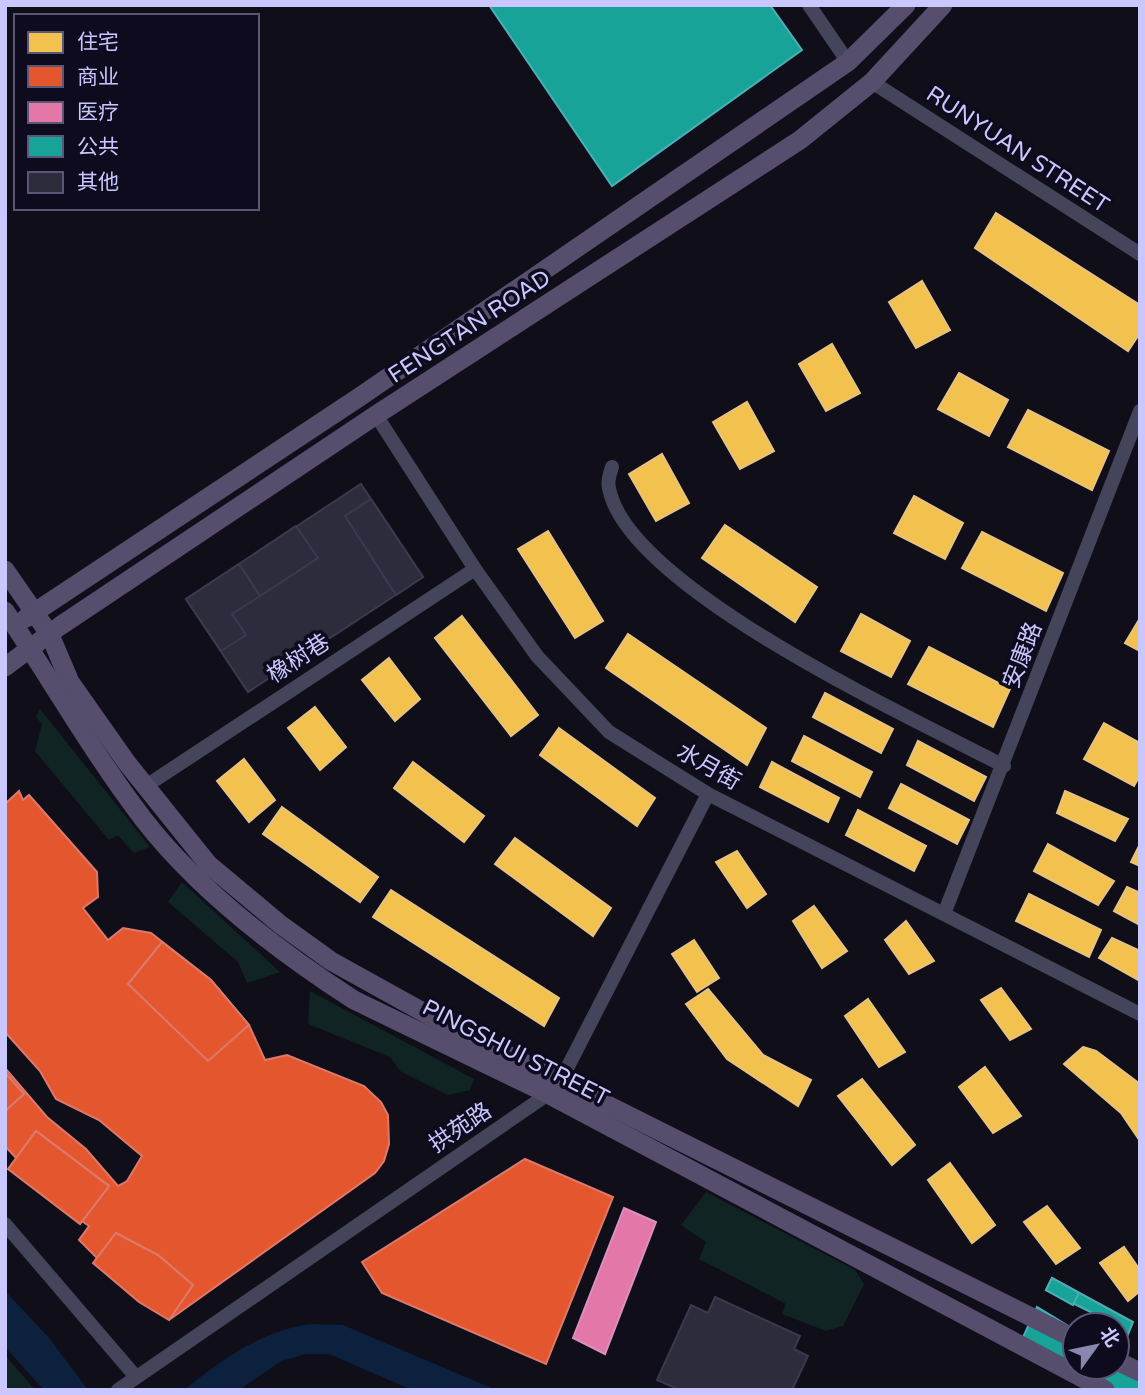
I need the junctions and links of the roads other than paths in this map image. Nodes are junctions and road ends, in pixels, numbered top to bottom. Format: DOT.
graph roads {
  1 [pos="809,5"];
  2 [pos="906,5"];
  3 [pos="943,5"];
  4 [pos="848,62"];
  5 [pos="872,82"];
  6 [pos="1140,254"];
  7 [pos="1140,411"];
  8 [pos="376,415"];
  9 [pos="612,467"];
  10 [pos="5,569"];
  11 [pos="475,569"];
  12 [pos="34,612"];
  13 [pos="9,623"];
  14 [pos="50,635"];
  15 [pos="32,650"];
  16 [pos="5,667"];
  17 [pos="1004,766"];
  18 [pos="146,786"];
  19 [pos="708,794"];
  20 [pos="943,914"];
  21 [pos="1140,1014"];
  22 [pos="554,1087"];
  23 [pos="5,1224"];
  24 [pos="1061,1332"];
  25 [pos="136,1377"];
  26 [pos="118,1390"];
  27 [pos="1105,1390"];
  1 -- 4 [label="street"];
  2 -- 4 [label="main road, FENGTAN ROAD"];
  3 -- 5 [label="main road, FENGTAN ROAD"];
  4 -- 12 [label="main road, FENGTAN ROAD"];
  5 -- 6 [label="street, RUNYUAN STREET"];
  5 -- 8 [label="main road, FENGTAN ROAD"];
  7 -- 17 [label="street, 安康路"];
  8 -- 11 [label="street, 水月街"];
  8 -- 14 [label="main road, FENGTAN ROAD"];
  9 -- 17 [label="street"];
  10 -- 12 [label="main road, PINGSHUI STREET"];
  11 -- 18 [label="street, 橡树巷"];
  11 -- 19 [label="street, 水月街"];
  12 -- 13 [label="main road, FENGTAN ROAD"];
  12 -- 14 [label="main road, PINGSHUI STREET"];
  13 -- 15 [label="main road, PINGSHUI STREET"];
  14 -- 15 [label="main road, FENGTAN ROAD"];
  14 -- 18 [label="main road, PINGSHUI STREET"];
  15 -- 16 [label="main road, FENGTAN ROAD"];
  15 -- 22 [label="main road, PINGSHUI STREET"];
  17 -- 20 [label="street, 安康路"];
  18 -- 22 [label="main road, PINGSHUI STREET"];
  19 -- 20 [label="street, 水月街"];
  19 -- 22 [label="street, 拱苑路"];
  20 -- 21 [label="street, 水月街"];
  22 -- 24 [label="main road, PINGSHUI STREET"];
  22 -- 25 [label="street, 拱苑路"];
  22 -- 27 [label="main road, PINGSHUI STREET"];
  23 -- 25 [label="street"];
  25 -- 26 [label="street, 拱苑路"];
}
